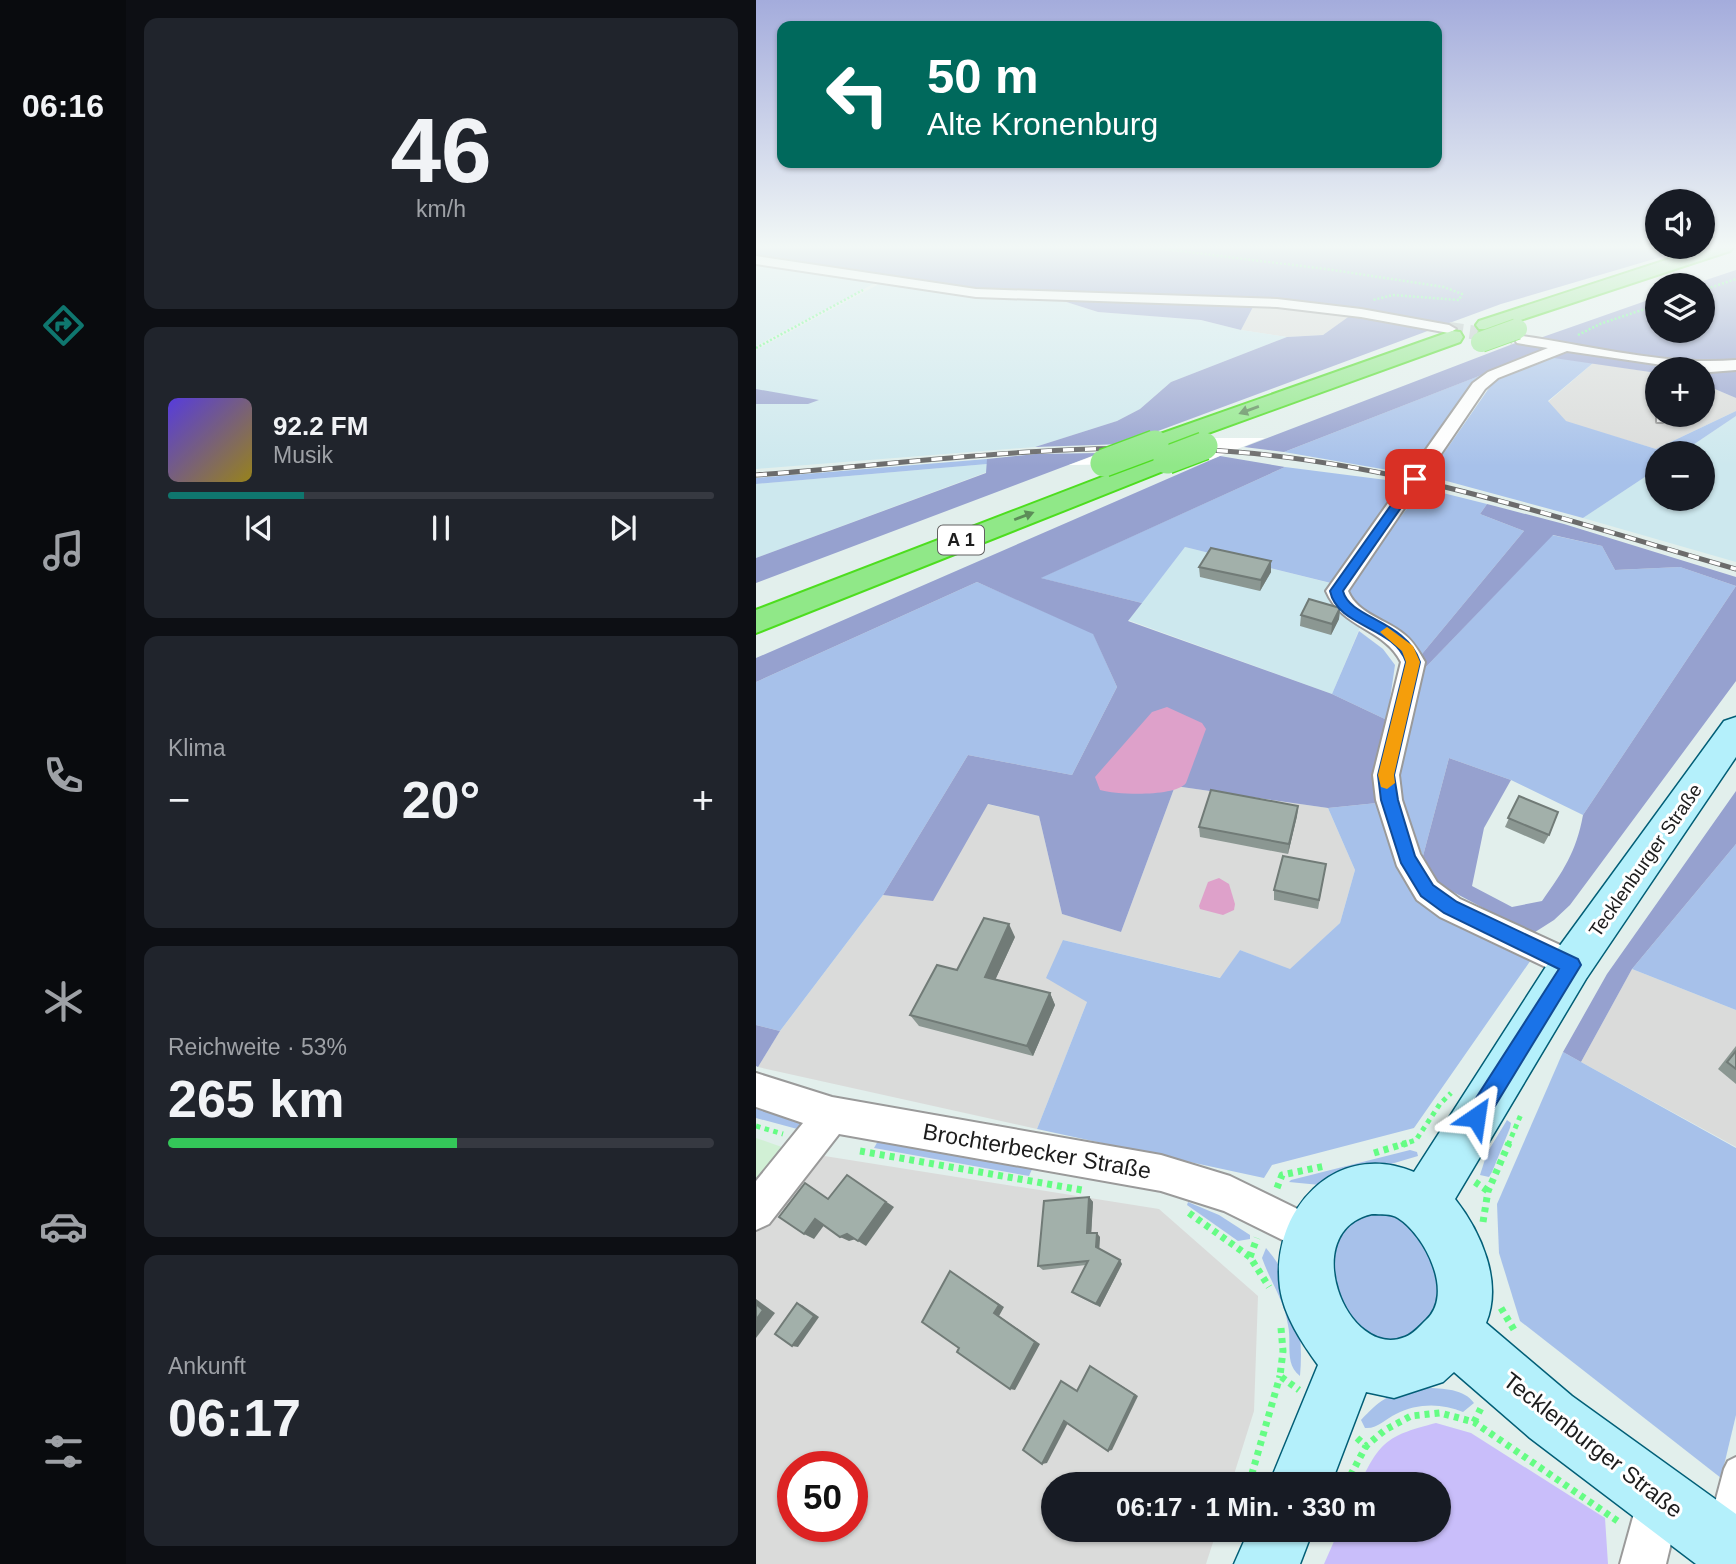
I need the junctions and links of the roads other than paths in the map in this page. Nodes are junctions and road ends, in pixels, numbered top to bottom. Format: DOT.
graph roads {
  1 [pos="1392,320"];
  2 [pos="1520,320"];
  3 [pos="1559,320"];
  4 [pos="1450,333"];
  5 [pos="1484,333"];
  6 [pos="1520,334"];
  7 [pos="1565,346"];
  8 [pos="1645,362"];
  9 [pos="1736,365"];
  10 [pos="1715,371"];
  11 [pos="1161,452"];
  12 [pos="756,600"];
  13 [pos="756,622"];
  14 [pos="1736,730"];
  15 [pos="1571,965"];
  16 [pos="756,1090"];
  17 [pos="822,1128"];
  18 [pos="1423,1205"];
  19 [pos="756,1211"];
  20 [pos="1289,1224"];
  21 [pos="1453,1333"];
  22 [pos="1351,1356"];
  23 [pos="1736,1469"];
  24 [pos="1310,1472"];
  25 [pos="1650,1534"];
  26 [pos="1276,1542"];
  27 [pos="1726,1547"];
  28 [pos="1267,1564"];
  1 -- 4 [label="street"];
  2 -- 5 [label="highway, A 1"];
  3 -- 6 [label="highway, A 1"];
  4 -- 5 [label="highway, A 1"];
  4 -- 11 [label="highway, A 1, one-way"];
  5 -- 6 [label="highway, A 1, bridge"];
  5 -- 11 [label="highway, A 1, bridge"];
  6 -- 7 [label="street"];
  7 -- 8 [label="street"];
  7 -- 15 [label="street"];
  9 -- 10 [label="street"];
  11 -- 12 [label="highway, A 1, bridge"];
  13 -- 11 [label="highway, A 1, one-way"];
  14 -- 15 [label="main road, Tecklenburger Straße"];
  15 -- 18 [label="main road, Tecklenburger Straße"];
  16 -- 17 [label="street, Brochterbecker Straße"];
  17 -- 19 [label="street"];
  17 -- 20 [label="street, Brochterbecker Straße"];
  18 -- 20 [label="main road"];
  18 -- 21 [label="main road"];
  20 -- 22 [label="main road"];
  21 -- 22 [label="main road"];
  21 -- 25 [label="main road, Tecklenburger Straße"];
  22 -- 24 [label="main road"];
  23 -- 27 [label="lane"];
  25 -- 27 [label="main road, Tecklenburger Straße"];
  26 -- 28 [label="main road"];
}
